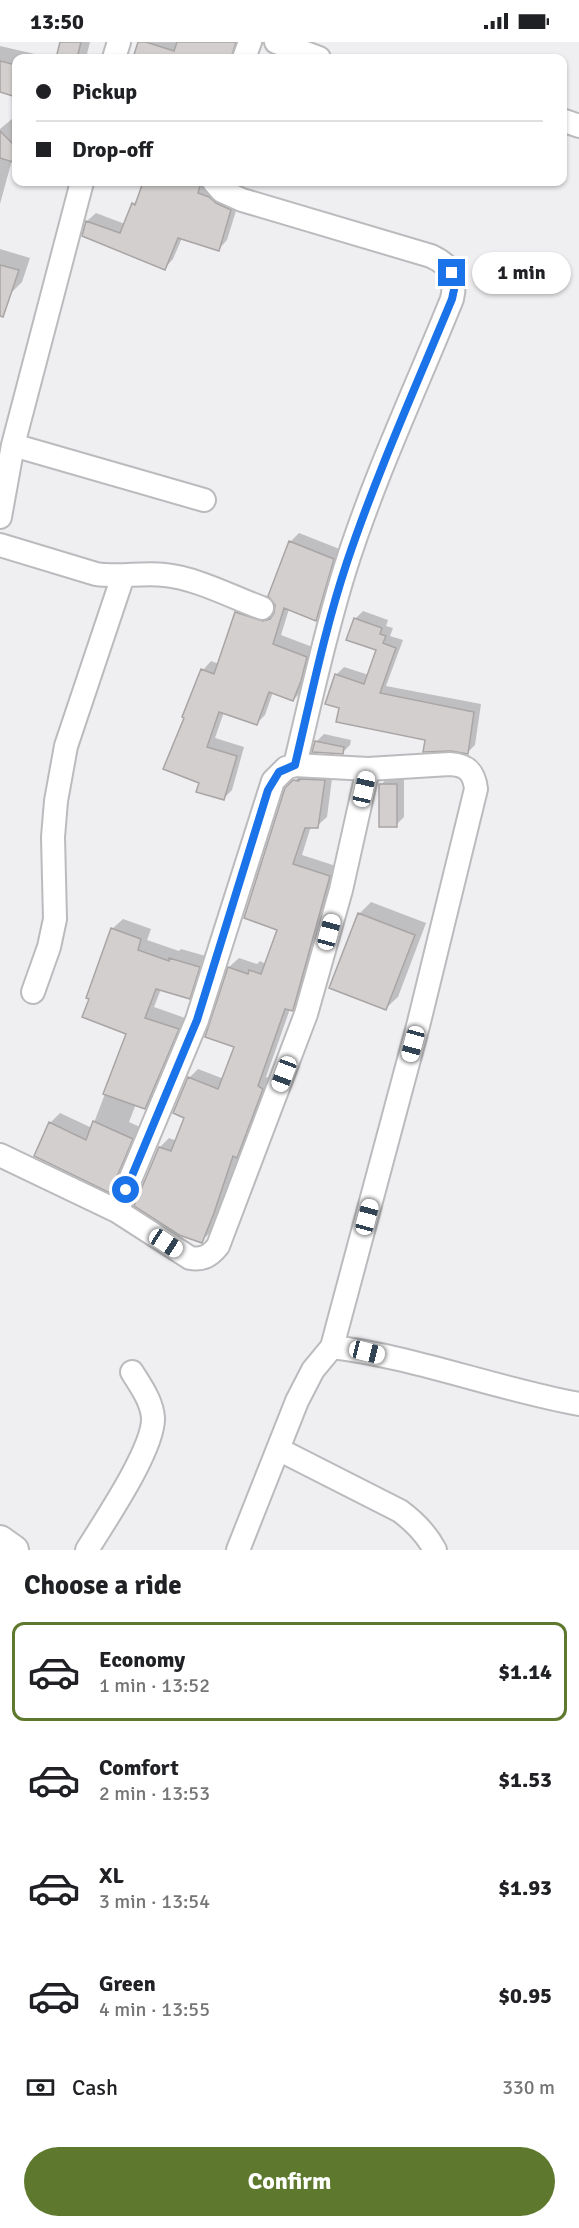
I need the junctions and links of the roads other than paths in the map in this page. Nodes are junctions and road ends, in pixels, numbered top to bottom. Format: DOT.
graph roads {
  1 [pos="276,42"];
  2 [pos="309,54"];
  3 [pos="81,186"];
  4 [pos="218,186"];
  5 [pos="13,445"];
  6 [pos="204,500"];
  7 [pos="0,517"];
  8 [pos="0,545"];
  9 [pos="123,576"];
  10 [pos="261,608"];
  11 [pos="295,765"];
  12 [pos="368,769"];
  13 [pos="33,992"];
  14 [pos="0,1155"];
  15 [pos="117,1211"];
  16 [pos="332,1347"];
  17 [pos="132,1372"];
  18 [pos="579,1404"];
  19 [pos="278,1449"];
  20 [pos="0,1540"];
  21 [pos="14,1550"];
  22 [pos="87,1550"];
  23 [pos="238,1550"];
  24 [pos="435,1550"];
  1 -- 2 [label="street"];
  3 -- 5 [label="street"];
  4 -- 11 [label="street"];
  5 -- 6 [label="street"];
  5 -- 7 [label="street"];
  8 -- 9 [label="street"];
  9 -- 10 [label="street"];
  9 -- 13 [label="street"];
  11 -- 12 [label="street"];
  11 -- 15 [label="street"];
  12 -- 15 [label="street"];
  12 -- 16 [label="street"];
  14 -- 15 [label="street"];
  16 -- 18 [label="street"];
  16 -- 19 [label="street"];
  17 -- 22 [label="street"];
  19 -- 23 [label="street"];
  19 -- 24 [label="street"];
  20 -- 21 [label="street"];
}
